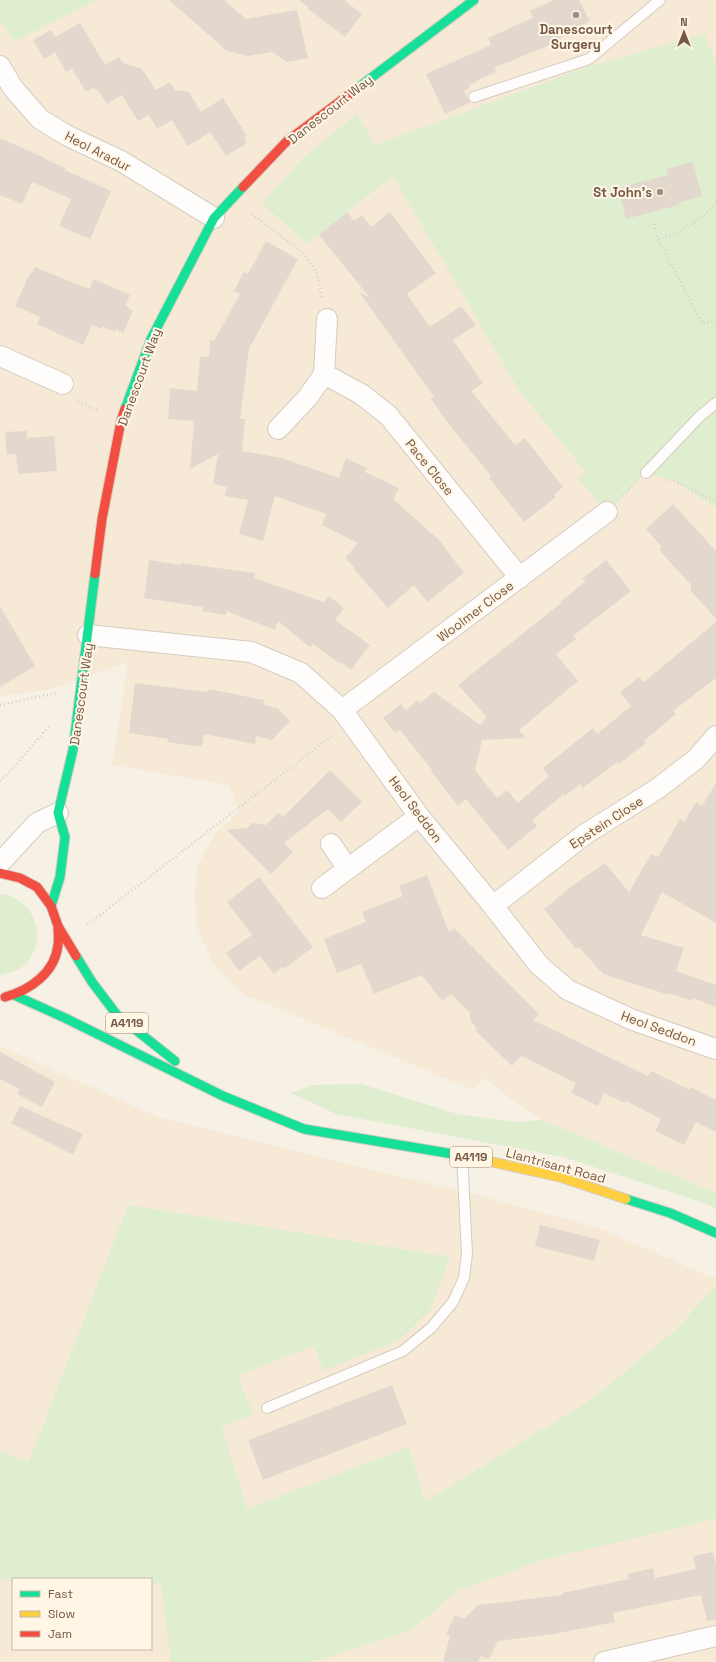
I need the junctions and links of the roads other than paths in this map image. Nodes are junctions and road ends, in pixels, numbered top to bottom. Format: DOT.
graph roads {
  1 [pos="474,0"];
  2 [pos="660,0"];
  3 [pos="0,66"];
  4 [pos="474,97"];
  5 [pos="214,218"];
  6 [pos="327,319"];
  7 [pos="0,356"];
  8 [pos="324,374"];
  9 [pos="63,384"];
  10 [pos="716,403"];
  11 [pos="278,429"];
  12 [pos="646,473"];
  13 [pos="607,512"];
  14 [pos="520,578"];
  15 [pos="88,635"];
  16 [pos="346,716"];
  17 [pos="716,736"];
  18 [pos="58,813"];
  19 [pos="419,816"];
  20 [pos="331,844"];
  21 [pos="0,864"];
  22 [pos="348,869"];
  23 [pos="0,873"];
  24 [pos="322,888"];
  25 [pos="51,906"];
  26 [pos="493,906"];
  27 [pos="58,926"];
  28 [pos="14,995"];
  29 [pos="0,998"];
  30 [pos="716,1049"];
  31 [pos="223,1096"];
  32 [pos="462,1155"];
  33 [pos="716,1233"];
  34 [pos="267,1408"];
  35 [pos="715,1640"];
  36 [pos="604,1662"];
  1 -- 5 [label="main road, Danescourt Way"];
  2 -- 4 [label="lane"];
  3 -- 5 [label="street, Heol Aradur"];
  5 -- 15 [label="main road, Danescourt Way"];
  6 -- 8 [label="street"];
  7 -- 9 [label="street"];
  8 -- 11 [label="street"];
  8 -- 14 [label="street, Pace Close"];
  10 -- 12 [label="lane"];
  13 -- 14 [label="street, Woolmer Close"];
  14 -- 16 [label="street, Woolmer Close"];
  15 -- 16 [label="street, Heol Seddon"];
  15 -- 18 [label="main road, Danescourt Way"];
  16 -- 19 [label="street, Heol Seddon"];
  17 -- 26 [label="street, Epstein Close"];
  18 -- 21 [label="street"];
  18 -- 25 [label="main road, Danescourt Way"];
  19 -- 22 [label="street"];
  19 -- 26 [label="street, Heol Seddon"];
  20 -- 22 [label="street"];
  22 -- 24 [label="street"];
  23 -- 25 [label="main road, Llantrisant Road / A4119"];
  25 -- 27 [label="main road, Llantrisant Road / A4119"];
  26 -- 30 [label="street, Heol Seddon"];
  27 -- 28 [label="main road, Llantrisant Road / A4119"];
  27 -- 31 [label="main road, Llantrisant Road / A4119"];
  28 -- 29 [label="main road, Llantrisant Road / A4119"];
  28 -- 31 [label="main road, Llantrisant Road / A4119"];
  31 -- 32 [label="main road, Llantrisant Road / A4119"];
  32 -- 33 [label="main road, Llantrisant Road / A4119"];
  32 -- 34 [label="lane"];
  35 -- 36 [label="street"];
}
